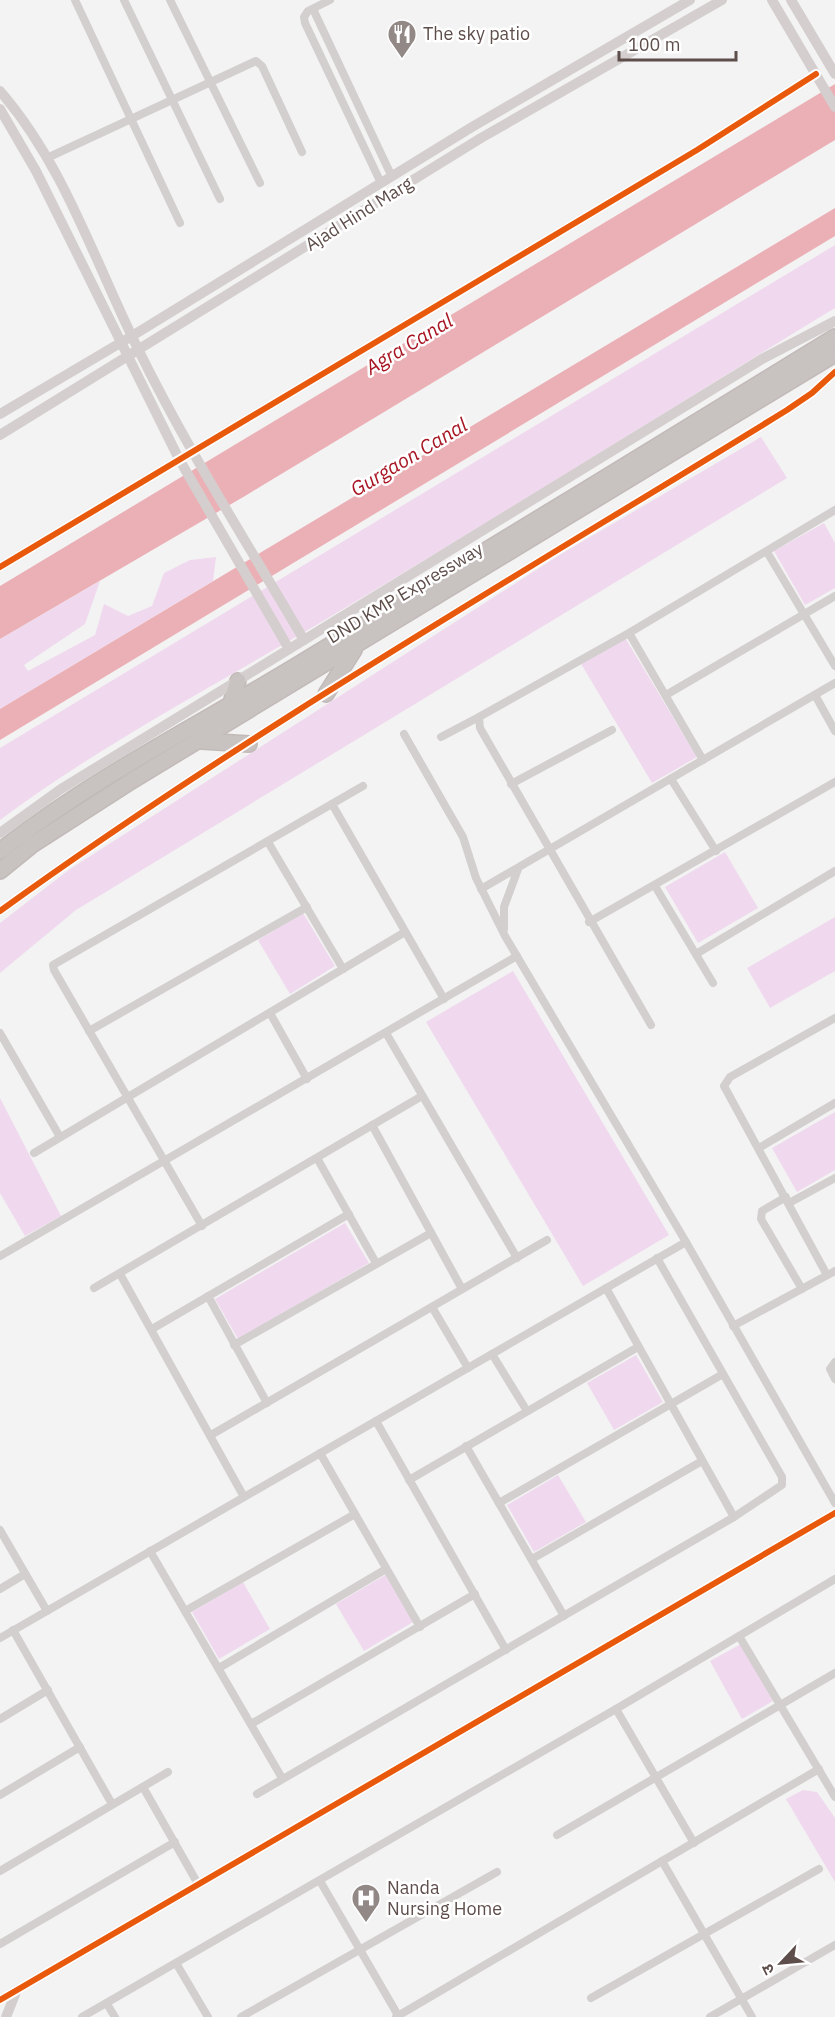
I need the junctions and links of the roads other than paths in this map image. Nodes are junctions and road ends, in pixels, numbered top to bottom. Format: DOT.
graph roads {
  1 [pos="75,0"];
  2 [pos="124,0"];
  3 [pos="170,0"];
  4 [pos="690,0"];
  5 [pos="722,0"];
  6 [pos="772,0"];
  7 [pos="791,0"];
  8 [pos="326,1"];
  9 [pos="313,9"];
  10 [pos="660,18"];
  11 [pos="668,31"];
  12 [pos="833,68"];
  13 [pos="816,74"];
  14 [pos="210,80"];
  15 [pos="0,91"];
  16 [pos="172,99"];
  17 [pos="835,107"];
  18 [pos="0,109"];
  19 [pos="131,118"];
  20 [pos="302,152"];
  21 [pos="47,158"];
  22 [pos="392,177"];
  23 [pos="260,183"];
  24 [pos="381,183"];
  25 [pos="220,199"];
  26 [pos="180,223"];
  27 [pos="835,321"];
  28 [pos="835,337"];
  29 [pos="127,339"];
  30 [pos="134,353"];
  31 [pos="835,354"];
  32 [pos="835,372"];
  33 [pos="790,373"];
  34 [pos="0,414"];
  35 [pos="0,435"];
  36 [pos="194,454"];
  37 [pos="182,463"];
  38 [pos="835,510"];
  39 [pos="234,524"];
  40 [pos="217,525"];
  41 [pos="767,552"];
  42 [pos="0,567"];
  43 [pos="835,596"];
  44 [pos="805,614"];
  45 [pos="629,633"];
  46 [pos="304,640"];
  47 [pos="357,645"];
  48 [pos="289,649"];
  49 [pos="835,666"];
  50 [pos="238,681"];
  51 [pos="835,683"];
  52 [pos="326,694"];
  53 [pos="666,695"];
  54 [pos="815,695"];
  55 [pos="231,703"];
  56 [pos="478,717"];
  57 [pos="612,730"];
  58 [pos="835,731"];
  59 [pos="404,734"];
  60 [pos="441,737"];
  61 [pos="202,741"];
  62 [pos="249,744"];
  63 [pos="703,760"];
  64 [pos="671,779"];
  65 [pos="835,782"];
  66 [pos="511,784"];
  67 [pos="363,786"];
  68 [pos="332,804"];
  69 [pos="0,833"];
  70 [pos="268,842"];
  71 [pos="550,849"];
  72 [pos="716,850"];
  73 [pos="0,851"];
  74 [pos="519,867"];
  75 [pos="0,871"];
  76 [pos="835,871"];
  77 [pos="656,886"];
  78 [pos="482,889"];
  79 [pos="307,907"];
  80 [pos="0,911"];
  81 [pos="589,922"];
  82 [pos="405,932"];
  83 [pos="506,936"];
  84 [pos="696,954"];
  85 [pos="517,956"];
  86 [pos="343,969"];
  87 [pos="713,983"];
  88 [pos="444,999"];
  89 [pos="270,1013"];
  90 [pos="835,1017"];
  91 [pos="651,1025"];
  92 [pos="89,1031"];
  93 [pos="0,1033"];
  94 [pos="386,1033"];
  95 [pos="307,1079"];
  96 [pos="422,1096"];
  97 [pos="128,1097"];
  98 [pos="835,1103"];
  99 [pos="372,1125"];
  100 [pos="60,1137"];
  101 [pos="759,1148"];
  102 [pos="34,1153"];
  103 [pos="317,1158"];
  104 [pos="165,1162"];
  105 [pos="835,1178"];
  106 [pos="788,1200"];
  107 [pos="349,1214"];
  108 [pos="202,1226"];
  109 [pos="431,1233"];
  110 [pos="547,1240"];
  111 [pos="686,1242"];
  112 [pos="0,1256"];
  113 [pos="517,1258"];
  114 [pos="657,1258"];
  115 [pos="376,1263"];
  116 [pos="831,1273"];
  117 [pos="120,1274"];
  118 [pos="94,1288"];
  119 [pos="606,1288"];
  120 [pos="462,1289"];
  121 [pos="802,1289"];
  122 [pos="208,1296"];
  123 [pos="432,1306"];
  124 [pos="734,1326"];
  125 [pos="152,1329"];
  126 [pos="234,1345"];
  127 [pos="638,1347"];
  128 [pos="492,1354"];
  129 [pos="835,1362"];
  130 [pos="468,1368"];
  131 [pos="723,1374"];
  132 [pos="835,1379"];
  133 [pos="267,1402"];
  134 [pos="671,1404"];
  135 [pos="527,1411"];
  136 [pos="376,1421"];
  137 [pos="211,1436"];
  138 [pos="466,1446"];
  139 [pos="320,1453"];
  140 [pos="702,1461"];
  141 [pos="409,1480"];
  142 [pos="244,1497"];
  143 [pos="499,1503"];
  144 [pos="835,1503"];
  145 [pos="835,1513"];
  146 [pos="355,1514"];
  147 [pos="734,1516"];
  148 [pos="0,1530"];
  149 [pos="150,1551"];
  150 [pos="532,1559"];
  151 [pos="387,1569"];
  152 [pos="25,1574"];
  153 [pos="835,1579"];
  154 [pos="0,1589"];
  155 [pos="475,1594"];
  156 [pos="47,1611"];
  157 [pos="185,1611"];
  158 [pos="564,1616"];
  159 [pos="420,1627"];
  160 [pos="14,1630"];
  161 [pos="739,1635"];
  162 [pos="0,1638"];
  163 [pos="506,1650"];
  164 [pos="219,1668"];
  165 [pos="835,1673"];
  166 [pos="48,1690"];
  167 [pos="782,1704"];
  168 [pos="616,1709"];
  169 [pos="0,1719"];
  170 [pos="251,1724"];
  171 [pos="80,1746"];
  172 [pos="819,1769"];
  173 [pos="168,1772"];
  174 [pos="656,1777"];
  175 [pos="282,1778"];
  176 [pos="143,1787"];
  177 [pos="257,1794"];
  178 [pos="0,1795"];
  179 [pos="835,1797"];
  180 [pos="112,1804"];
  181 [pos="557,1835"];
  182 [pos="175,1842"];
  183 [pos="694,1843"];
  184 [pos="662,1861"];
  185 [pos="819,1869"];
  186 [pos="0,1871"];
  187 [pos="497,1872"];
  188 [pos="320,1881"];
  189 [pos="198,1884"];
  190 [pos="706,1934"];
  191 [pos="0,1944"];
  192 [pos="835,1945"];
  193 [pos="360,1951"];
  194 [pos="176,1963"];
  195 [pos="16,1992"];
  196 [pos="591,1998"];
  197 [pos="741,1999"];
  198 [pos="0,2000"];
  199 [pos="108,2004"];
  200 [pos="6,2017"];
  201 [pos="82,2017"];
  202 [pos="115,2017"];
  203 [pos="208,2017"];
  204 [pos="241,2017"];
  205 [pos="398,2017"];
  206 [pos="710,2017"];
  207 [pos="752,2017"];
  1 -- 19 [label="street"];
  2 -- 16 [label="street"];
  3 -- 14 [label="street"];
  4 -- 10 [label="street"];
  5 -- 11 [label="street, Ajad Hind Marg"];
  6 -- 13 [label="street"];
  7 -- 12 [label="street"];
  8 -- 9 [label="street"];
  9 -- 22 [label="street"];
  9 -- 24 [label="street"];
  10 -- 11 [label="street"];
  10 -- 22 [label="street"];
  11 -- 30 [label="street, Ajad Hind Marg"];
  13 -- 17 [label="street"];
  13 -- 36 [label="street"];
  14 -- 16 [label="street"];
  14 -- 20 [label="street"];
  14 -- 23 [label="street"];
  15 -- 21 [label="street"];
  16 -- 19 [label="street"];
  16 -- 25 [label="street"];
  18 -- 29 [label="street"];
  19 -- 21 [label="street"];
  19 -- 26 [label="street"];
  21 -- 29 [label="street"];
  22 -- 24 [label="street"];
  24 -- 29 [label="street"];
  27 -- 46 [label="street"];
  28 -- 33 [label="highway, DND KMP Expressway"];
  29 -- 30 [label="street"];
  29 -- 34 [label="street"];
  30 -- 35 [label="street, Ajad Hind Marg"];
  30 -- 36 [label="street"];
  30 -- 37 [label="street"];
  31 -- 33 [label="highway, DND KMP Expressway"];
  32 -- 52 [label="street"];
  33 -- 47 [label="highway, DND KMP Expressway"];
  33 -- 55 [label="highway, DND KMP Expressway"];
  36 -- 37 [label="street"];
  36 -- 39 [label="street"];
  37 -- 40 [label="street"];
  37 -- 42 [label="street"];
  38 -- 41 [label="street"];
  39 -- 40 [label="street"];
  39 -- 46 [label="street"];
  40 -- 48 [label="street"];
  41 -- 44 [label="street"];
  41 -- 45 [label="street"];
  43 -- 44 [label="street"];
  44 -- 49 [label="street"];
  44 -- 53 [label="street"];
  45 -- 53 [label="street"];
  45 -- 56 [label="street"];
  46 -- 48 [label="street"];
  47 -- 52 [label="highway"];
  47 -- 61 [label="highway, DND KMP Expressway"];
  48 -- 50 [label="street"];
  50 -- 55 [label="highway"];
  50 -- 69 [label="street"];
  51 -- 54 [label="street"];
  52 -- 62 [label="street"];
  53 -- 63 [label="street"];
  54 -- 58 [label="street"];
  54 -- 63 [label="street"];
  55 -- 73 [label="highway, DND KMP Expressway"];
  56 -- 60 [label="street"];
  56 -- 66 [label="street"];
  57 -- 66 [label="street"];
  59 -- 78 [label="street"];
  61 -- 62 [label="highway"];
  61 -- 75 [label="highway, DND KMP Expressway"];
  62 -- 80 [label="street"];
  63 -- 64 [label="street"];
  64 -- 71 [label="street"];
  64 -- 72 [label="street"];
  65 -- 72 [label="street"];
  66 -- 71 [label="street"];
  67 -- 68 [label="street"];
  68 -- 70 [label="street"];
  68 -- 82 [label="street"];
  70 -- 79 [label="street"];
  70 -- 92 [label="street"];
  71 -- 74 [label="street"];
  71 -- 81 [label="street"];
  72 -- 77 [label="street"];
  74 -- 78 [label="street"];
  74 -- 83 [label="street"];
  76 -- 84 [label="street"];
  77 -- 81 [label="street"];
  77 -- 84 [label="street"];
  78 -- 83 [label="street"];
  79 -- 86 [label="street"];
  79 -- 92 [label="street"];
  81 -- 91 [label="street"];
  82 -- 86 [label="street"];
  82 -- 88 [label="street"];
  83 -- 85 [label="street"];
  84 -- 87 [label="street"];
  85 -- 88 [label="street"];
  85 -- 111 [label="street"];
  86 -- 89 [label="street"];
  88 -- 94 [label="street"];
  89 -- 95 [label="street"];
  89 -- 97 [label="street"];
  90 -- 101 [label="street"];
  92 -- 97 [label="street"];
  93 -- 100 [label="street"];
  94 -- 95 [label="street"];
  94 -- 96 [label="street"];
  95 -- 104 [label="street"];
  96 -- 99 [label="street"];
  96 -- 113 [label="street"];
  97 -- 100 [label="street"];
  97 -- 104 [label="street"];
  98 -- 101 [label="street"];
  99 -- 103 [label="street"];
  99 -- 109 [label="street"];
  100 -- 102 [label="street"];
  101 -- 106 [label="street"];
  103 -- 107 [label="street"];
  103 -- 108 [label="street"];
  104 -- 108 [label="street"];
  104 -- 112 [label="street"];
  105 -- 106 [label="street"];
  106 -- 116 [label="street"];
  106 -- 121 [label="street"];
  107 -- 115 [label="street"];
  107 -- 122 [label="street"];
  108 -- 117 [label="street"];
  109 -- 115 [label="street"];
  109 -- 120 [label="street"];
  110 -- 113 [label="street"];
  111 -- 114 [label="street"];
  111 -- 124 [label="street"];
  113 -- 120 [label="street"];
  114 -- 119 [label="street"];
  114 -- 131 [label="street"];
  115 -- 126 [label="street"];
  116 -- 121 [label="street"];
  117 -- 118 [label="street"];
  117 -- 125 [label="street"];
  119 -- 127 [label="street"];
  119 -- 128 [label="street"];
  120 -- 123 [label="street"];
  121 -- 124 [label="street"];
  122 -- 125 [label="street"];
  122 -- 126 [label="street"];
  123 -- 130 [label="street"];
  123 -- 133 [label="street"];
  124 -- 144 [label="street"];
  125 -- 137 [label="street"];
  126 -- 133 [label="street"];
  127 -- 134 [label="street"];
  127 -- 135 [label="street"];
  128 -- 130 [label="street"];
  128 -- 135 [label="street"];
  129 -- 132 [label="street"];
  130 -- 136 [label="street"];
  131 -- 134 [label="street"];
  131 -- 147 [label="street"];
  133 -- 137 [label="street"];
  134 -- 140 [label="street"];
  134 -- 143 [label="street"];
  135 -- 138 [label="street"];
  136 -- 139 [label="street"];
  136 -- 141 [label="street"];
  137 -- 142 [label="street"];
  138 -- 141 [label="street"];
  138 -- 143 [label="street"];
  139 -- 142 [label="street"];
  139 -- 146 [label="street"];
  140 -- 147 [label="street"];
  140 -- 150 [label="street"];
  141 -- 155 [label="street"];
  142 -- 149 [label="street"];
  143 -- 150 [label="street"];
  145 -- 189 [label="street"];
  146 -- 151 [label="street"];
  146 -- 157 [label="street"];
  147 -- 158 [label="street"];
  148 -- 152 [label="street"];
  149 -- 156 [label="street"];
  149 -- 157 [label="street"];
  150 -- 158 [label="street"];
  151 -- 159 [label="street"];
  151 -- 164 [label="street"];
  152 -- 154 [label="street"];
  152 -- 156 [label="street"];
  153 -- 161 [label="street"];
  155 -- 159 [label="street"];
  155 -- 163 [label="street"];
  156 -- 160 [label="street"];
  157 -- 164 [label="street"];
  158 -- 163 [label="street"];
  159 -- 170 [label="street"];
  160 -- 162 [label="street"];
  160 -- 166 [label="street"];
  161 -- 167 [label="street"];
  161 -- 168 [label="street"];
  163 -- 175 [label="street"];
  164 -- 170 [label="street"];
  165 -- 167 [label="street"];
  166 -- 169 [label="street"];
  166 -- 171 [label="street"];
  167 -- 172 [label="street"];
  167 -- 174 [label="street"];
  168 -- 174 [label="street"];
  168 -- 188 [label="street"];
  170 -- 175 [label="street"];
  171 -- 178 [label="street"];
  171 -- 180 [label="street"];
  172 -- 179 [label="street"];
  172 -- 183 [label="street"];
  173 -- 176 [label="street"];
  174 -- 181 [label="street"];
  174 -- 183 [label="street"];
  175 -- 177 [label="street"];
  176 -- 180 [label="street"];
  176 -- 182 [label="street"];
  180 -- 186 [label="street"];
  182 -- 189 [label="street"];
  182 -- 191 [label="street"];
  183 -- 184 [label="street"];
  184 -- 190 [label="street"];
  184 -- 205 [label="street"];
  185 -- 190 [label="street"];
  187 -- 193 [label="street"];
  188 -- 193 [label="street"];
  188 -- 194 [label="street"];
  189 -- 195 [label="street"];
  190 -- 196 [label="street"];
  190 -- 197 [label="street"];
  192 -- 197 [label="street"];
  193 -- 204 [label="street"];
  193 -- 205 [label="street"];
  194 -- 199 [label="street"];
  194 -- 203 [label="street"];
  195 -- 198 [label="street"];
  195 -- 200 [label="street"];
  197 -- 206 [label="street"];
  197 -- 207 [label="street"];
  199 -- 201 [label="street"];
  199 -- 202 [label="street"];
}
